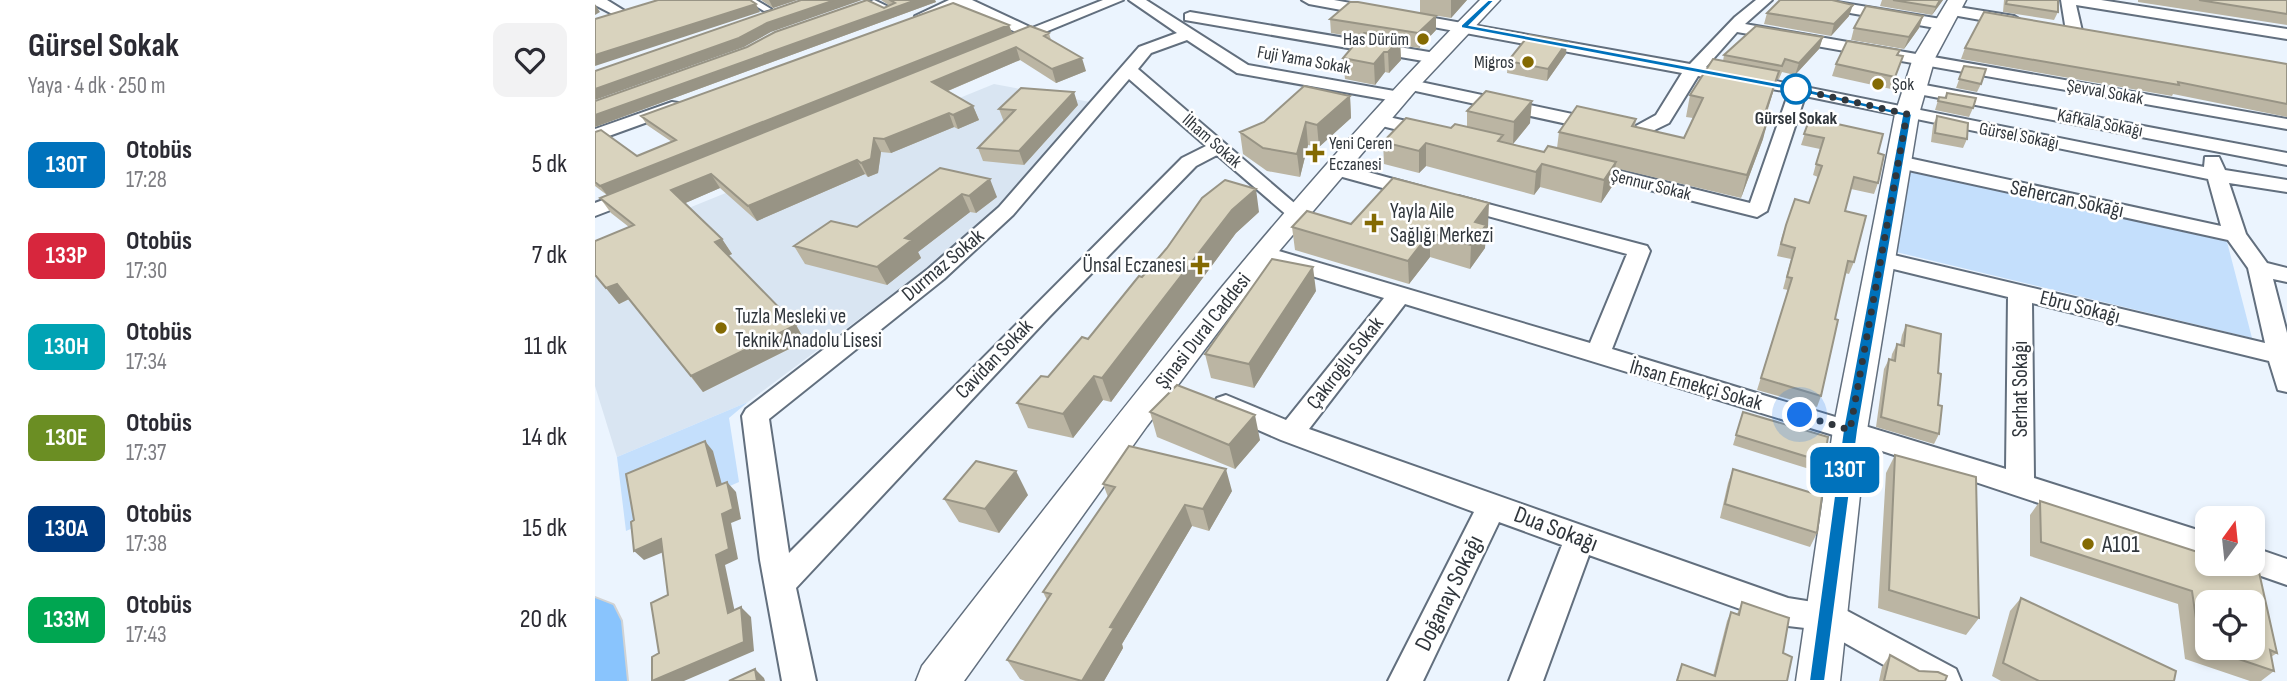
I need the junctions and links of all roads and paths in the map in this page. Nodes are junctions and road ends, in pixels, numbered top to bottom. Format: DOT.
graph roads {
  1 [pos="596,0"];
  2 [pos="750,0"];
  3 [pos="1116,0"];
  4 [pos="1136,0"];
  5 [pos="1207,0"];
  6 [pos="1309,0"];
  7 [pos="1491,0"];
  8 [pos="1765,0"];
  9 [pos="1799,0"];
  10 [pos="2068,0"];
  11 [pos="2073,0"];
  12 [pos="961,1"];
  13 [pos="637,9"];
  14 [pos="849,10"];
  15 [pos="773,11"];
  16 [pos="892,12"];
  17 [pos="1950,12"];
  18 [pos="620,13"];
  19 [pos="595,21"];
  20 [pos="754,22"];
  21 [pos="2033,24"];
  22 [pos="1188,27"];
  23 [pos="1464,27"];
  24 [pos="1735,27"];
  25 [pos="883,30"];
  26 [pos="2074,31"];
  27 [pos="1031,33"];
  28 [pos="2287,34"];
  29 [pos="993,49"];
  30 [pos="1435,58"];
  31 [pos="1924,58"];
  32 [pos="1128,69"];
  33 [pos="1695,72"];
  34 [pos="1799,89"];
  35 [pos="1406,91"];
  36 [pos="694,99"];
  37 [pos="1910,101"];
  38 [pos="1380,120"];
  39 [pos="2287,124"];
  40 [pos="595,135"];
  41 [pos="1444,135"];
  42 [pos="2207,144"];
  43 [pos="1219,147"];
  44 [pos="2287,159"];
  45 [pos="1560,162"];
  46 [pos="1899,162"];
  47 [pos="1335,169"];
  48 [pos="2216,175"];
  49 [pos="2287,186"];
  50 [pos="646,189"];
  51 [pos="595,210"];
  52 [pos="1296,213"];
  53 [pos="2235,235"];
  54 [pos="1264,254"];
  55 [pos="1881,259"];
  56 [pos="2259,268"];
  57 [pos="2287,275"];
  58 [pos="2020,293"];
  59 [pos="1400,294"];
  60 [pos="1597,355"];
  61 [pos="2279,355"];
  62 [pos="2287,383"];
  63 [pos="1186,388"];
  64 [pos="1850,430"];
  65 [pos="1291,433"];
  66 [pos="2020,485"];
  67 [pos="1493,505"];
  68 [pos="1580,539"];
  69 [pos="2195,542"];
  70 [pos="2265,564"];
  71 [pos="2287,572"];
  72 [pos="780,584"];
  73 [pos="1827,616"];
  74 [pos="595,621"];
  75 [pos="600,681"];
  76 [pos="799,681"];
  77 [pos="937,681"];
  78 [pos="1405,681"];
  79 [pos="1526,681"];
  80 [pos="1818,681"];
  81 [pos="1944,681"];
  1 -- 18 [label="street"];
  2 -- 15 [label="lane"];
  3 -- 27 [label="street"];
  4 -- 22 [label="street, Fuji Yama Sokak"];
  5 -- 22 [label="street"];
  6 -- 23 [label="street, Gürsel Sokağı"];
  7 -- 23 [label="street, Şinasi Dural Caddesi"];
  8 -- 24 [label="street, Fuji Yama Sokak"];
  9 -- 17 [label="street"];
  10 -- 26 [label="street"];
  11 -- 28 [label="street"];
  12 -- 25 [label="street"];
  12 -- 27 [label="street"];
  13 -- 18 [label="street"];
  14 -- 16 [label="lane"];
  15 -- 20 [label="street"];
  17 -- 21 [label="street"];
  17 -- 31 [label="street"];
  18 -- 19 [label="street"];
  22 -- 30 [label="street"];
  22 -- 32 [label="street, Durmaz Sokak"];
  22 -- 35 [label="street, Fuji Yama Sokak"];
  23 -- 30 [label="street, Şinasi Dural Caddesi"];
  23 -- 33 [label="street, Gürsel Sokağı"];
  24 -- 31 [label="street, Şevval Sokak"];
  24 -- 33 [label="street, Fuji Yama Sokak"];
  27 -- 29 [label="street"];
  30 -- 35 [label="street, Şinasi Dural Caddesi"];
  31 -- 37 [label="street"];
  31 -- 39 [label="street, Şevval Sokak"];
  32 -- 43 [label="street, İlham Sokak"];
  32 -- 72 [label="street, Durmaz Sokak"];
  33 -- 34 [label="street, Gürsel Sokağı"];
  33 -- 35 [label="street, Fuji Yama Sokak"];
  34 -- 37 [label="street, Gürsel Sokağı"];
  34 -- 45 [label="street, Şennur Sokak"];
  35 -- 38 [label="street, Şinasi Dural Caddesi"];
  36 -- 40 [label="street"];
  37 -- 42 [label="street, Kafkala Sokağı"];
  37 -- 46 [label="street"];
  37 -- 48 [label="street, Gürsel Sokağı"];
  38 -- 41 [label="street"];
  38 -- 47 [label="street, Şinasi Dural Caddesi"];
  42 -- 44 [label="street, Kafkala Sokağı"];
  42 -- 48 [label="street"];
  43 -- 52 [label="street, İlham Sokak"];
  43 -- 72 [label="street, Cavidan Sokak"];
  46 -- 53 [label="street, Sehercan Sokağı"];
  46 -- 55 [label="street"];
  47 -- 52 [label="street, Şinasi Dural Caddesi"];
  47 -- 60 [label="street"];
  48 -- 49 [label="street, Gürsel Sokağı"];
  48 -- 53 [label="street"];
  50 -- 51 [label="street"];
  52 -- 54 [label="street, Şinasi Dural Caddesi"];
  53 -- 56 [label="street"];
  54 -- 59 [label="street, İhsan Emekçi Sokak"];
  54 -- 63 [label="street, Şinasi Dural Caddesi"];
  55 -- 58 [label="street, Ebru Sokağı"];
  55 -- 64 [label="street"];
  56 -- 57 [label="street"];
  56 -- 61 [label="street"];
  58 -- 61 [label="street, Ebru Sokağı"];
  58 -- 66 [label="street, Serhat Sokağı"];
  59 -- 60 [label="street, İhsan Emekçi Sokak"];
  59 -- 65 [label="street, Çakıroğlu Sokak"];
  60 -- 64 [label="street, İhsan Emekçi Sokak"];
  61 -- 62 [label="street"];
  63 -- 65 [label="street, Dua Sokağı"];
  63 -- 77 [label="street, Şinasi Dural Caddesi"];
  64 -- 66 [label="street, İhsan Emekçi Sokak"];
  64 -- 73 [label="street"];
  65 -- 67 [label="street, Dua Sokağı"];
  66 -- 69 [label="street, İhsan Emekçi Sokak"];
  67 -- 68 [label="street, Dua Sokağı"];
  67 -- 78 [label="street, Doğanay Sokağı"];
  68 -- 73 [label="street, Dua Sokağı"];
  68 -- 79 [label="street"];
  70 -- 71 [label="street"];
  72 -- 76 [label="street, Durmaz Sokak"];
  73 -- 80 [label="street"];
  73 -- 81 [label="street, Dua Sokağı"];
  74 -- 75 [label="main road"];
}
